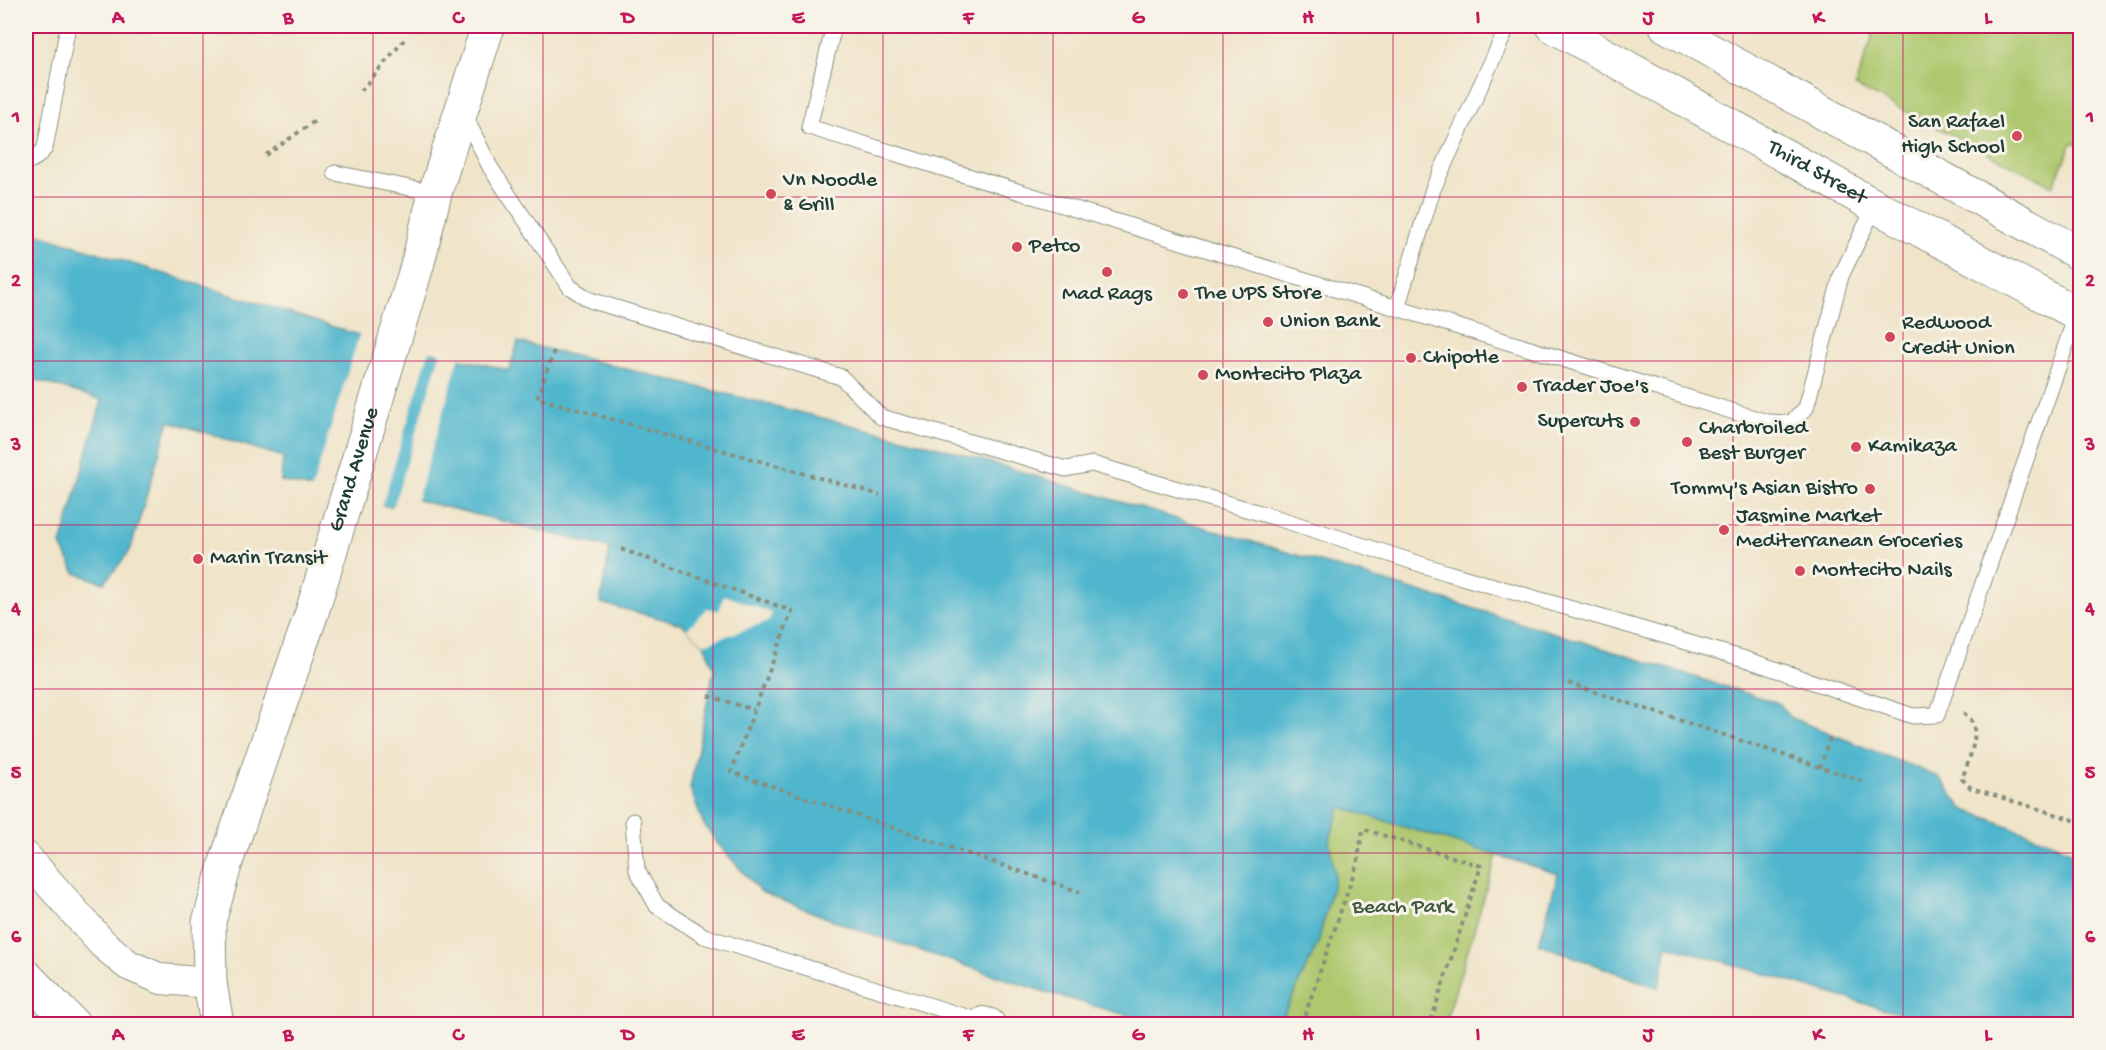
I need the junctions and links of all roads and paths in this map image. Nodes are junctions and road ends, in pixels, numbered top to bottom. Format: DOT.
graph roads {
  1 [pos="68,26"];
  2 [pos="488,26"];
  3 [pos="834,26"];
  4 [pos="1508,26"];
  5 [pos="1553,26"];
  6 [pos="1666,26"];
  7 [pos="404,40"];
  8 [pos="361,91"];
  9 [pos="462,109"];
  10 [pos="315,121"];
  11 [pos="266,155"];
  12 [pos="26,161"];
  13 [pos="335,174"];
  14 [pos="435,193"];
  15 [pos="1875,206"];
  16 [pos="2080,255"];
  17 [pos="1397,308"];
  18 [pos="2079,314"];
  19 [pos="554,351"];
  20 [pos="880,495"];
  21 [pos="621,549"];
  22 [pos="1568,683"];
  23 [pos="709,696"];
  24 [pos="1939,708"];
  25 [pos="754,710"];
  26 [pos="1831,734"];
  27 [pos="1820,768"];
  28 [pos="1865,782"];
  29 [pos="633,821"];
  30 [pos="2080,822"];
  31 [pos="26,858"];
  32 [pos="1080,892"];
  33 [pos="26,976"];
  34 [pos="210,983"];
  35 [pos="1303,1018"];
  36 [pos="986,1023"];
  37 [pos="73,1024"];
  38 [pos="217,1024"];
  39 [pos="1302,1024"];
  40 [pos="1322,1024"];
  41 [pos="1430,1024"];
  1 -- 12 [label="lane"];
  2 -- 9 [label="main road, Grand Avenue"];
  3 -- 17 [label="lane"];
  4 -- 17 [label="lane"];
  5 -- 15 [label="main road, Third Street"];
  6 -- 16 [label="main road"];
  7 -- 8 [label="path"];
  9 -- 14 [label="main road, Grand Avenue"];
  9 -- 24 [label="lane"];
  10 -- 11 [label="path"];
  13 -- 14 [label="lane"];
  14 -- 34 [label="main road, Grand Avenue"];
  15 -- 17 [label="lane"];
  15 -- 18 [label="main road, Third Street"];
  18 -- 24 [label="lane"];
  19 -- 20 [label="path"];
  21 -- 25 [label="path"];
  22 -- 27 [label="path"];
  23 -- 25 [label="path"];
  24 -- 30 [label="path"];
  25 -- 32 [label="path"];
  26 -- 27 [label="path"];
  27 -- 28 [label="path"];
  29 -- 36 [label="lane"];
  31 -- 34 [label="street"];
  33 -- 37 [label="main road"];
  34 -- 38 [label="main road, Grand Avenue"];
  35 -- 39 [label="path"];
  35 -- 40 [label="path"];
  35 -- 41 [label="path"];
}
